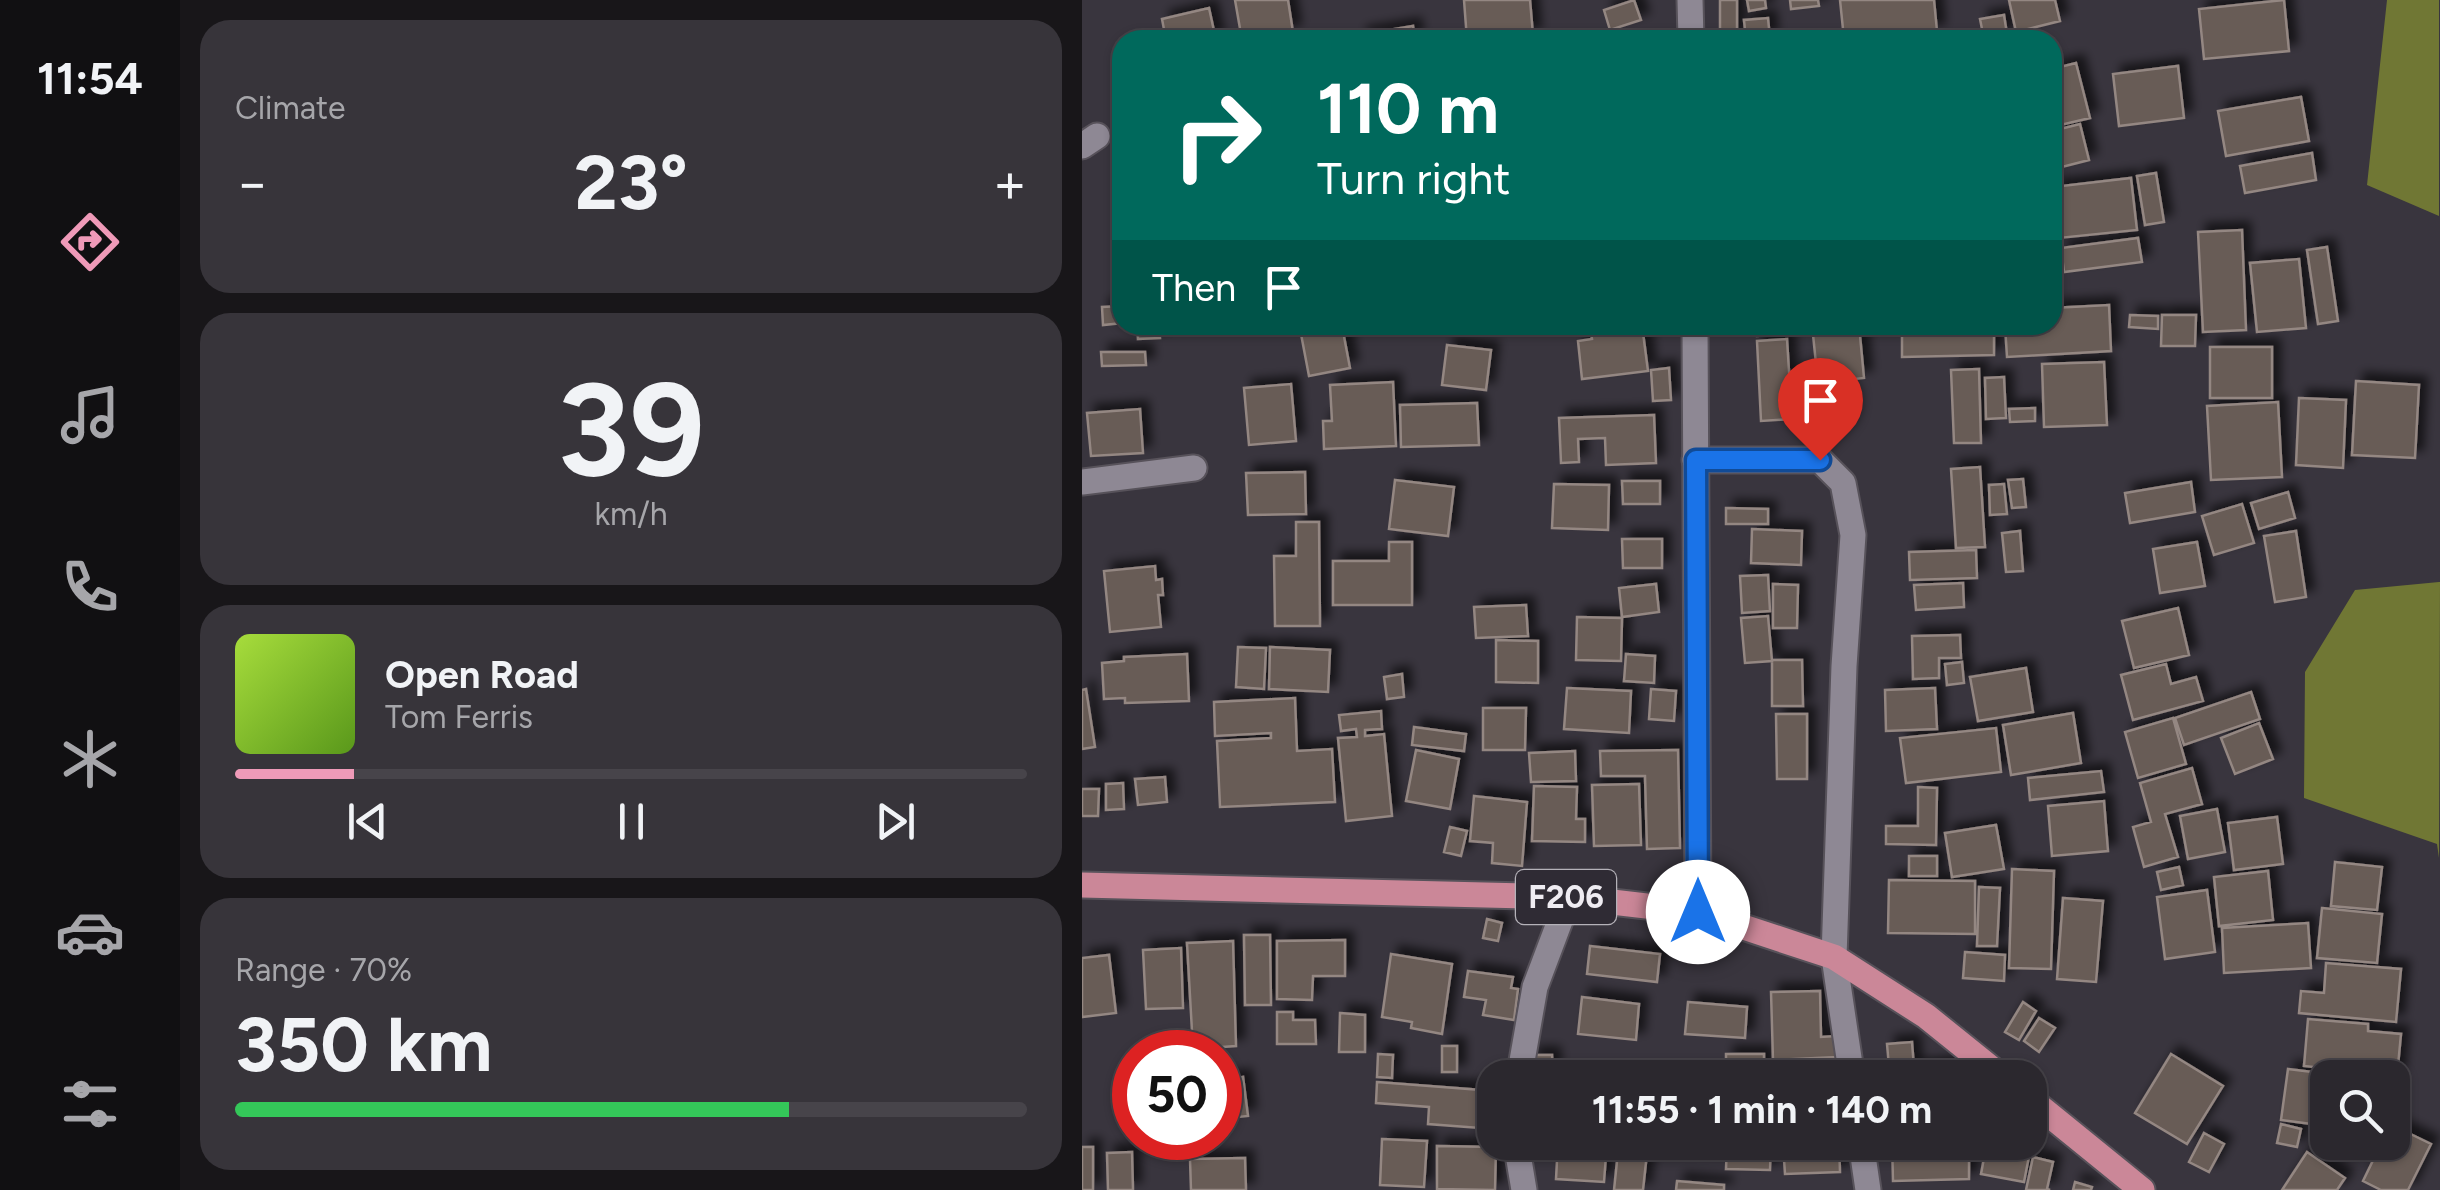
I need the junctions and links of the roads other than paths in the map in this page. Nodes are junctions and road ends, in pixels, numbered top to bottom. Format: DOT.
graph roads {
  1 [pos="1690,0"];
  2 [pos="1690,30"];
  3 [pos="1695,335"];
  4 [pos="1696,460"];
  5 [pos="1194,468"];
  6 [pos="1082,482"];
  7 [pos="1082,886"];
  8 [pos="1569,897"];
  9 [pos="1698,912"];
  10 [pos="1834,957"];
  11 [pos="1521,1060"];
  12 [pos="1849,1060"];
  13 [pos="1980,1060"];
  14 [pos="2047,1113"];
  15 [pos="1519,1160"];
  16 [pos="1864,1160"];
  17 [pos="1524,1190"];
  18 [pos="1868,1190"];
  19 [pos="2142,1190"];
  1 -- 2 [label="street"];
  3 -- 4 [label="street"];
  4 -- 9 [label="street"];
  4 -- 10 [label="street"];
  5 -- 6 [label="street"];
  7 -- 8 [label="main road, F206"];
  8 -- 9 [label="main road, F206"];
  8 -- 11 [label="street"];
  9 -- 10 [label="main road, F206"];
  10 -- 12 [label="street"];
  10 -- 13 [label="main road, F206"];
  14 -- 19 [label="main road"];
  15 -- 17 [label="street"];
  16 -- 18 [label="street"];
}
